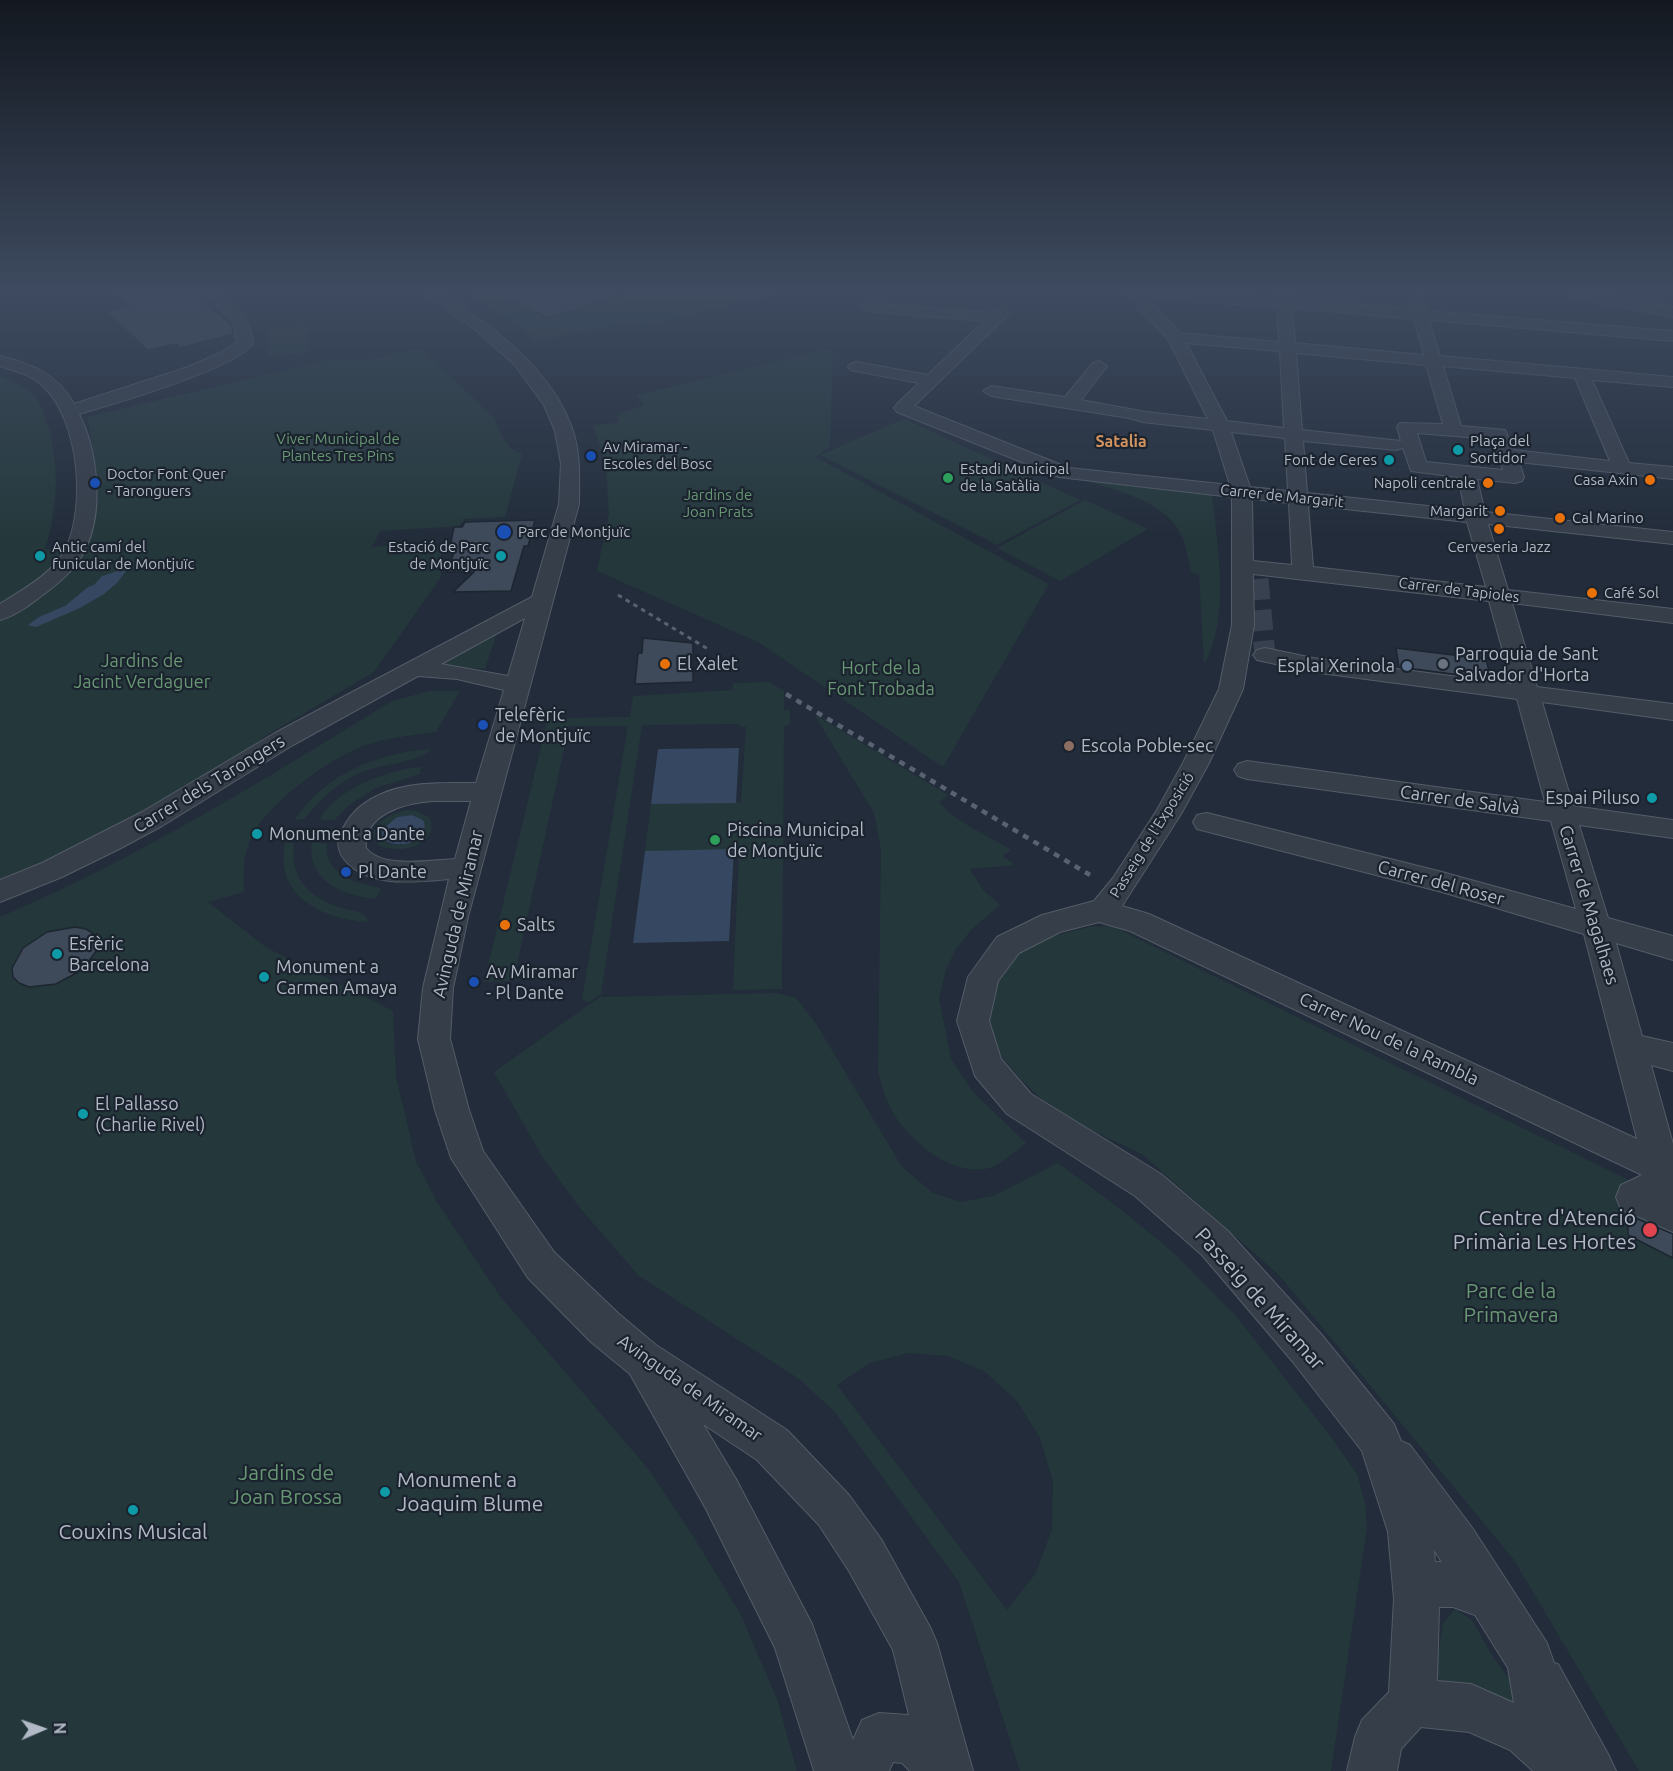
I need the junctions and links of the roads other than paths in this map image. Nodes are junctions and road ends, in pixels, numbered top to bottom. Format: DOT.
graph roads {
  1 [pos="39,377"];
  2 [pos="177,377"];
  3 [pos="534,377"];
  4 [pos="912,377"];
  5 [pos="935,377"];
  6 [pos="1091,377"];
  7 [pos="1195,377"];
  8 [pos="1290,377"];
  9 [pos="1437,377"];
  10 [pos="1583,377"];
  11 [pos="1618,377"];
  12 [pos="931,380"];
  13 [pos="1673,382"];
  14 [pos="991,391"];
  15 [pos="1069,404"];
  16 [pos="70,411"];
  17 [pos="1220,425"];
  18 [pos="1453,430"];
  19 [pos="1297,435"];
  20 [pos="1403,446"];
  21 [pos="1507,454"];
  22 [pos="1622,467"];
  23 [pos="1466,471"];
  24 [pos="1673,473"];
  25 [pos="1242,493"];
  26 [pos="1298,497"];
  27 [pos="1476,517"];
  28 [pos="1673,538"];
  29 [pos="1303,572"];
  30 [pos="1249,573"];
  31 [pos="1499,595"];
  32 [pos="544,599"];
  33 [pos="0,613"];
  34 [pos="1673,616"];
  35 [pos="1265,655"];
  36 [pos="413,669"];
  37 [pos="516,686"];
  38 [pos="1527,692"];
  39 [pos="1673,712"];
  40 [pos="1247,770"];
  41 [pos="487,792"];
  42 [pos="1556,814"];
  43 [pos="1207,822"];
  44 [pos="1673,829"];
  45 [pos="467,868"];
  46 [pos="0,891"];
  47 [pos="1103,912"];
  48 [pos="1595,926"];
  49 [pos="1673,948"];
  50 [pos="1630,1046"];
  51 [pos="1673,1057"];
  52 [pos="1667,1170"];
  53 [pos="1673,1202"];
  54 [pos="1673,1215"];
  55 [pos="642,1359"];
  56 [pos="1379,1439"];
  57 [pos="1491,1598"];
  58 [pos="1417,1599"];
  59 [pos="1530,1660"];
  60 [pos="1412,1702"];
  61 [pos="1527,1733"];
  62 [pos="839,1771"];
  63 [pos="864,1771"];
  64 [pos="947,1771"];
  65 [pos="1372,1771"];
  66 [pos="1569,1771"];
  67 [pos="1591,1771"];
  1 -- 16 [label="street"];
  2 -- 16 [label="street"];
  3 -- 32 [label="street, Avinguda de Miramar"];
  4 -- 12 [label="street"];
  5 -- 12 [label="street"];
  6 -- 15 [label="street"];
  7 -- 17 [label="street, Passeig de l'Exposició"];
  8 -- 19 [label="street"];
  9 -- 18 [label="street"];
  10 -- 22 [label="street"];
  11 -- 13 [label="street"];
  12 -- 25 [label="street, Carrer de Margarit"];
  14 -- 15 [label="street"];
  15 -- 17 [label="street"];
  16 -- 33 [label="street"];
  17 -- 19 [label="street"];
  17 -- 25 [label="street, Passeig de l'Exposició"];
  18 -- 20 [label="street"];
  18 -- 21 [label="street"];
  19 -- 20 [label="street"];
  19 -- 26 [label="street"];
  20 -- 23 [label="street"];
  21 -- 22 [label="street"];
  21 -- 23 [label="street"];
  22 -- 24 [label="street"];
  23 -- 27 [label="street, Carrer de Magalhaes"];
  25 -- 26 [label="street, Carrer de Margarit"];
  25 -- 30 [label="street, Passeig de l'Exposició"];
  26 -- 27 [label="street, Carrer de Margarit"];
  26 -- 29 [label="street"];
  27 -- 28 [label="street, Carrer de Margarit"];
  27 -- 31 [label="street, Carrer de Magalhaes"];
  29 -- 30 [label="street, Carrer de Tapioles"];
  29 -- 31 [label="street, Carrer de Tapioles"];
  30 -- 47 [label="street, Passeig de l'Exposició"];
  31 -- 34 [label="street, Carrer de Tapioles"];
  31 -- 38 [label="street, Carrer de Magalhaes"];
  32 -- 36 [label="street, Carrer dels Tarongers"];
  32 -- 37 [label="street, Avinguda de Miramar"];
  35 -- 38 [label="street"];
  36 -- 37 [label="street"];
  36 -- 46 [label="street, Carrer dels Tarongers"];
  37 -- 41 [label="street, Avinguda de Miramar"];
  38 -- 39 [label="street"];
  38 -- 42 [label="street, Carrer de Magalhaes"];
  40 -- 42 [label="street, Carrer de Salvà"];
  41 -- 45 [label="street, Avinguda de Miramar"];
  41 -- 45 [label="street"];
  42 -- 44 [label="street, Carrer de Salvà"];
  42 -- 48 [label="street, Carrer de Magalhaes"];
  43 -- 48 [label="street, Carrer del Roser"];
  45 -- 55 [label="street, Avinguda de Miramar"];
  47 -- 52 [label="street, Carrer Nou de la Rambla"];
  47 -- 56 [label="street, Passeig de Miramar"];
  48 -- 49 [label="street, Carrer del Roser"];
  48 -- 50 [label="street, Carrer de Magalhaes"];
  50 -- 51 [label="street"];
  50 -- 52 [label="street, Carrer de Magalhaes"];
  53 -- 54 [label="street"];
  55 -- 62 [label="street"];
  55 -- 64 [label="street, Avinguda de Miramar"];
  56 -- 57 [label="street"];
  56 -- 58 [label="street, Passeig de Miramar"];
  57 -- 58 [label="street"];
  57 -- 59 [label="street"];
  58 -- 60 [label="street, Passeig de Miramar"];
  59 -- 61 [label="street"];
  59 -- 67 [label="street"];
  60 -- 61 [label="street"];
  60 -- 65 [label="street"];
  61 -- 66 [label="street"];
  63 -- 64 [label="street"];
}
